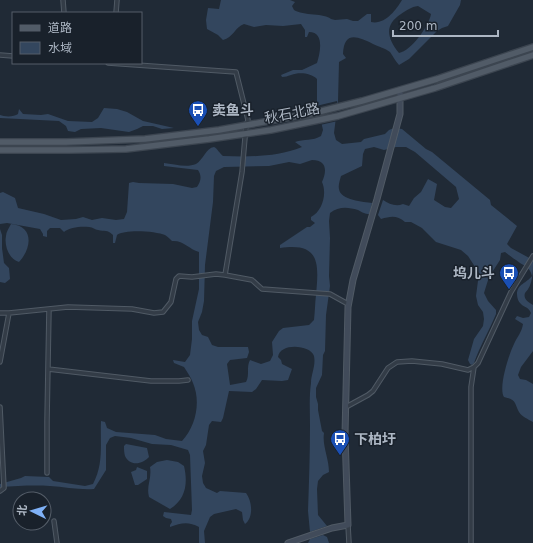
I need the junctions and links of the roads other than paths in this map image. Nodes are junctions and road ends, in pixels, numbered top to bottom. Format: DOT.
graph roads {
  1 [pos="63,0"];
  2 [pos="117,0"];
  3 [pos="64,12"];
  4 [pos="116,12"];
  5 [pos="533,47"];
  6 [pos="0,55"];
  7 [pos="533,55"];
  8 [pos="12,56"];
  9 [pos="127,64"];
  10 [pos="400,90"];
  11 [pos="399,98"];
  12 [pos="246,126"];
  13 [pos="246,133"];
  14 [pos="0,142"];
  15 [pos="0,150"];
  16 [pos="533,256"];
  17 [pos="225,275"];
  18 [pos="348,304"];
  19 [pos="49,309"];
  20 [pos="0,313"];
  21 [pos="9,313"];
  22 [pos="0,362"];
  23 [pos="474,368"];
  24 [pos="48,369"];
  25 [pos="188,380"];
  26 [pos="0,407"];
  27 [pos="346,407"];
  28 [pos="47,473"];
  29 [pos="0,491"];
  30 [pos="54,521"];
  31 [pos="348,526"];
  32 [pos="57,543"];
  33 [pos="288,543"];
  34 [pos="349,543"];
  35 [pos="471,543"];
  1 -- 3 [label="street"];
  2 -- 4 [label="street"];
  5 -- 10 [label="main road, 秋石北路"];
  6 -- 8 [label="street"];
  7 -- 11 [label="main road, 秋石北路"];
  9 -- 12 [label="street"];
  10 -- 11 [label="street"];
  10 -- 12 [label="main road, 秋石北路"];
  11 -- 13 [label="main road, 秋石北路"];
  11 -- 18 [label="street"];
  12 -- 13 [label="street"];
  12 -- 14 [label="main road, 秋石北路"];
  13 -- 15 [label="main road, 秋石北路"];
  13 -- 17 [label="street"];
  16 -- 23 [label="street"];
  17 -- 18 [label="street"];
  17 -- 19 [label="street"];
  18 -- 27 [label="street"];
  19 -- 21 [label="street"];
  19 -- 24 [label="street"];
  20 -- 21 [label="street"];
  21 -- 22 [label="street"];
  23 -- 27 [label="street"];
  23 -- 35 [label="street"];
  24 -- 25 [label="street"];
  24 -- 28 [label="street"];
  26 -- 29 [label="street"];
  27 -- 31 [label="street"];
  30 -- 32 [label="street"];
  31 -- 33 [label="street"];
  31 -- 34 [label="street"];
}
